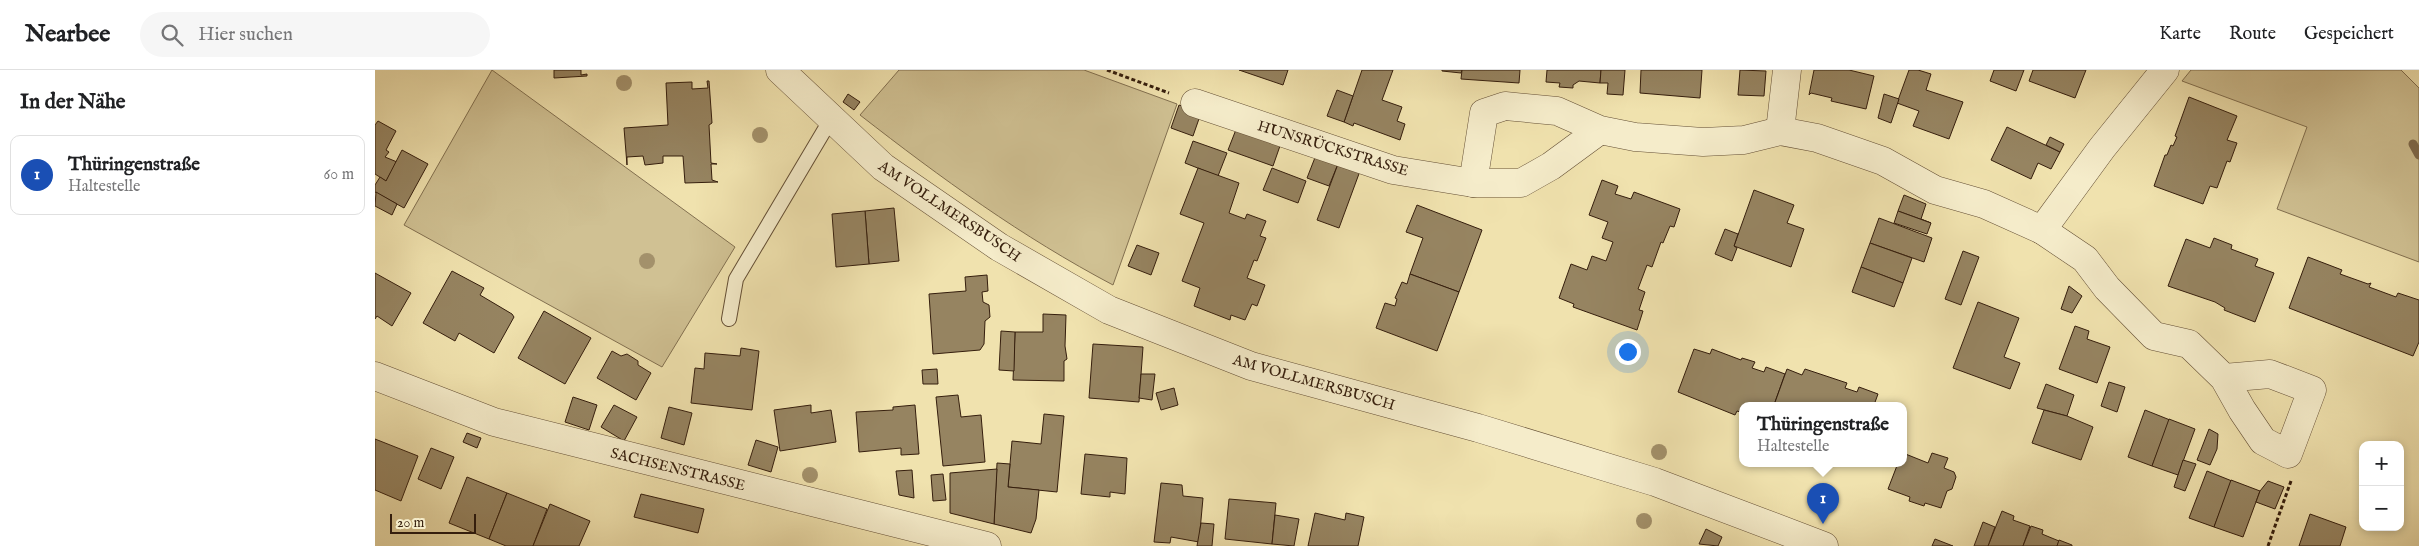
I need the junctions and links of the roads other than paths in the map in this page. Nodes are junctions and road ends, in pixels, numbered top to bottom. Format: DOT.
graph roads {
  1 [pos="780,70"];
  2 [pos="1787,70"];
  3 [pos="2165,70"];
  4 [pos="1195,103"];
  5 [pos="831,119"];
  6 [pos="1599,130"];
  7 [pos="1780,132"];
  8 [pos="1473,183"];
  9 [pos="2041,230"];
  10 [pos="729,319"];
  11 [pos="375,376"];
  12 [pos="2224,378"];
  13 [pos="976,545"];
  14 [pos="1824,546"];
  1 -- 5 [label="street, AM VOLLMERSBUSCH"];
  2 -- 7 [label="street"];
  3 -- 9 [label="street"];
  4 -- 8 [label="street, HUNSRÜCKSTRASSE"];
  5 -- 10 [label="lane"];
  5 -- 14 [label="street, AM VOLLMERSBUSCH"];
  6 -- 7 [label="street"];
  6 -- 8 [label="street, HUNSRÜCKSTRASSE"];
  6 -- 8 [label="street"];
  7 -- 9 [label="street"];
  9 -- 12 [label="street"];
  11 -- 13 [label="street, SACHSENSTRASSE"];
  12 -- 12 [label="street"];
}
